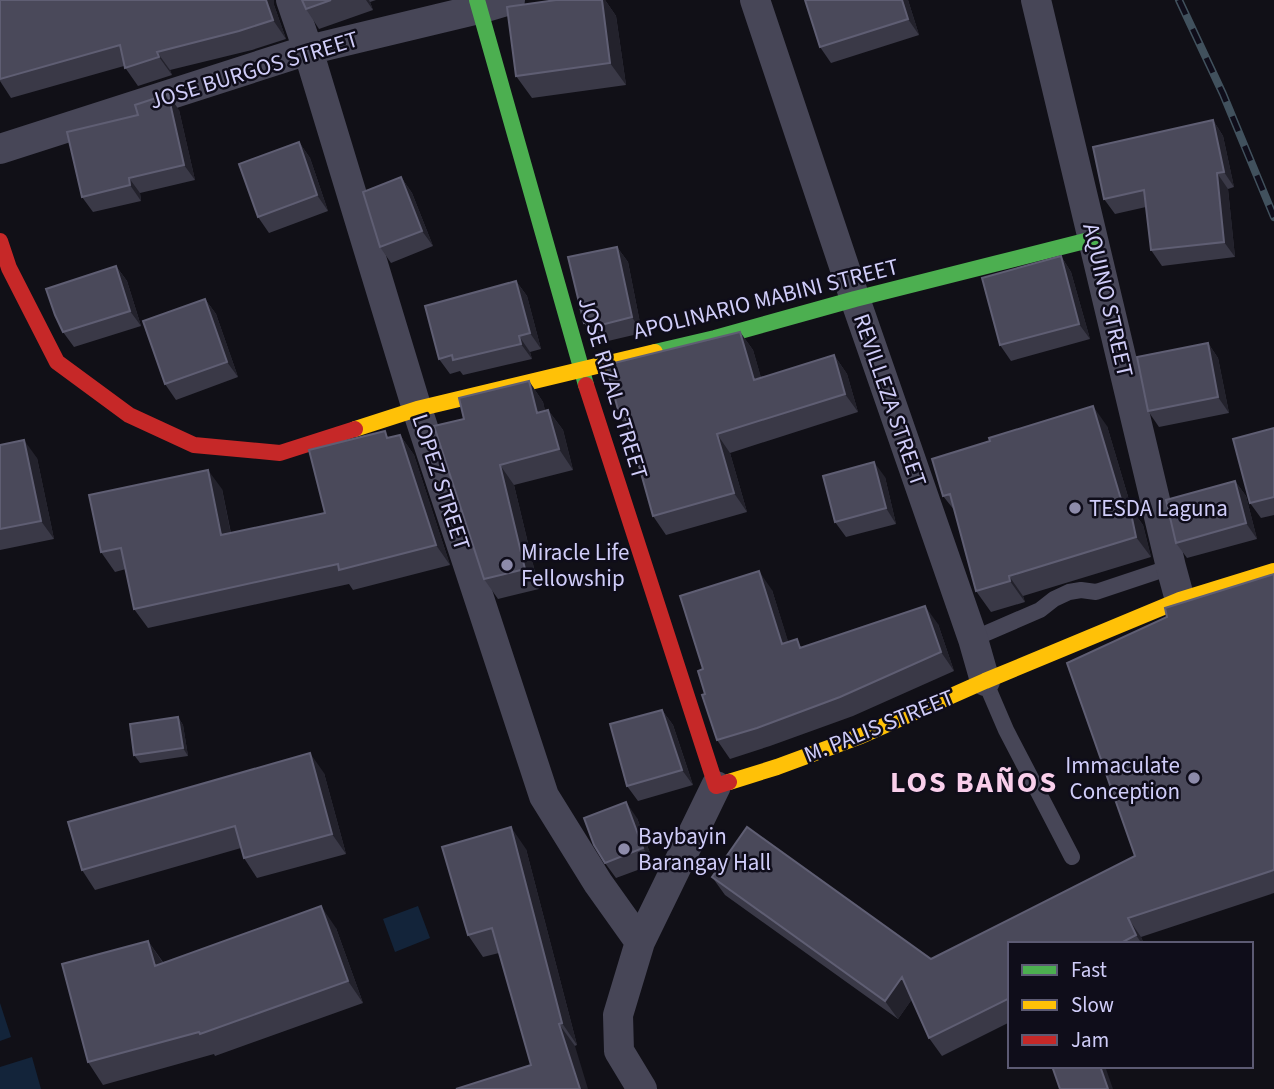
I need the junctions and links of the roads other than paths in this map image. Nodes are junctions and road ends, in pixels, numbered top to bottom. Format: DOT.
graph roads {
  1 [pos="291,0"];
  2 [pos="510,0"];
  3 [pos="755,0"];
  4 [pos="1036,0"];
  5 [pos="478,5"];
  6 [pos="308,50"];
  7 [pos="0,149"];
  8 [pos="1093,239"];
  9 [pos="0,241"];
  10 [pos="855,299"];
  11 [pos="581,369"];
  12 [pos="417,409"];
  13 [pos="1171,567"];
  14 [pos="1274,571"];
  15 [pos="1180,600"];
  16 [pos="973,639"];
  17 [pos="985,681"];
  18 [pos="716,786"];
  19 [pos="1072,857"];
  20 [pos="640,942"];
  21 [pos="642,1089"];
  1 -- 6 [label="street, LOPEZ STREET"];
  2 -- 5 [label="street, JOSE BURGOS STREET"];
  3 -- 10 [label="street, REVILLEZA STREET"];
  4 -- 8 [label="street, AQUINO STREET"];
  5 -- 6 [label="street, JOSE BURGOS STREET"];
  5 -- 11 [label="main road, JOSE RIZAL STREET"];
  6 -- 7 [label="street, JOSE BURGOS STREET"];
  6 -- 12 [label="street, LOPEZ STREET"];
  8 -- 10 [label="main road, APOLINARIO MABINI STREET"];
  8 -- 13 [label="street, AQUINO STREET"];
  9 -- 12 [label="main road, APOLINARIO MABINI STREET"];
  10 -- 11 [label="main road, APOLINARIO MABINI STREET"];
  10 -- 16 [label="street, REVILLEZA STREET"];
  11 -- 12 [label="main road, APOLINARIO MABINI STREET"];
  11 -- 18 [label="main road, JOSE RIZAL STREET"];
  12 -- 20 [label="street, LOPEZ STREET"];
  13 -- 15 [label="street, AQUINO STREET"];
  13 -- 16 [label="lane"];
  14 -- 15 [label="main road, M. PALIS STREET"];
  15 -- 17 [label="main road, M. PALIS STREET"];
  16 -- 17 [label="street, REVILLEZA STREET"];
  17 -- 18 [label="main road, M. PALIS STREET"];
  17 -- 19 [label="lane"];
  18 -- 20 [label="street"];
  20 -- 21 [label="street"];
}
